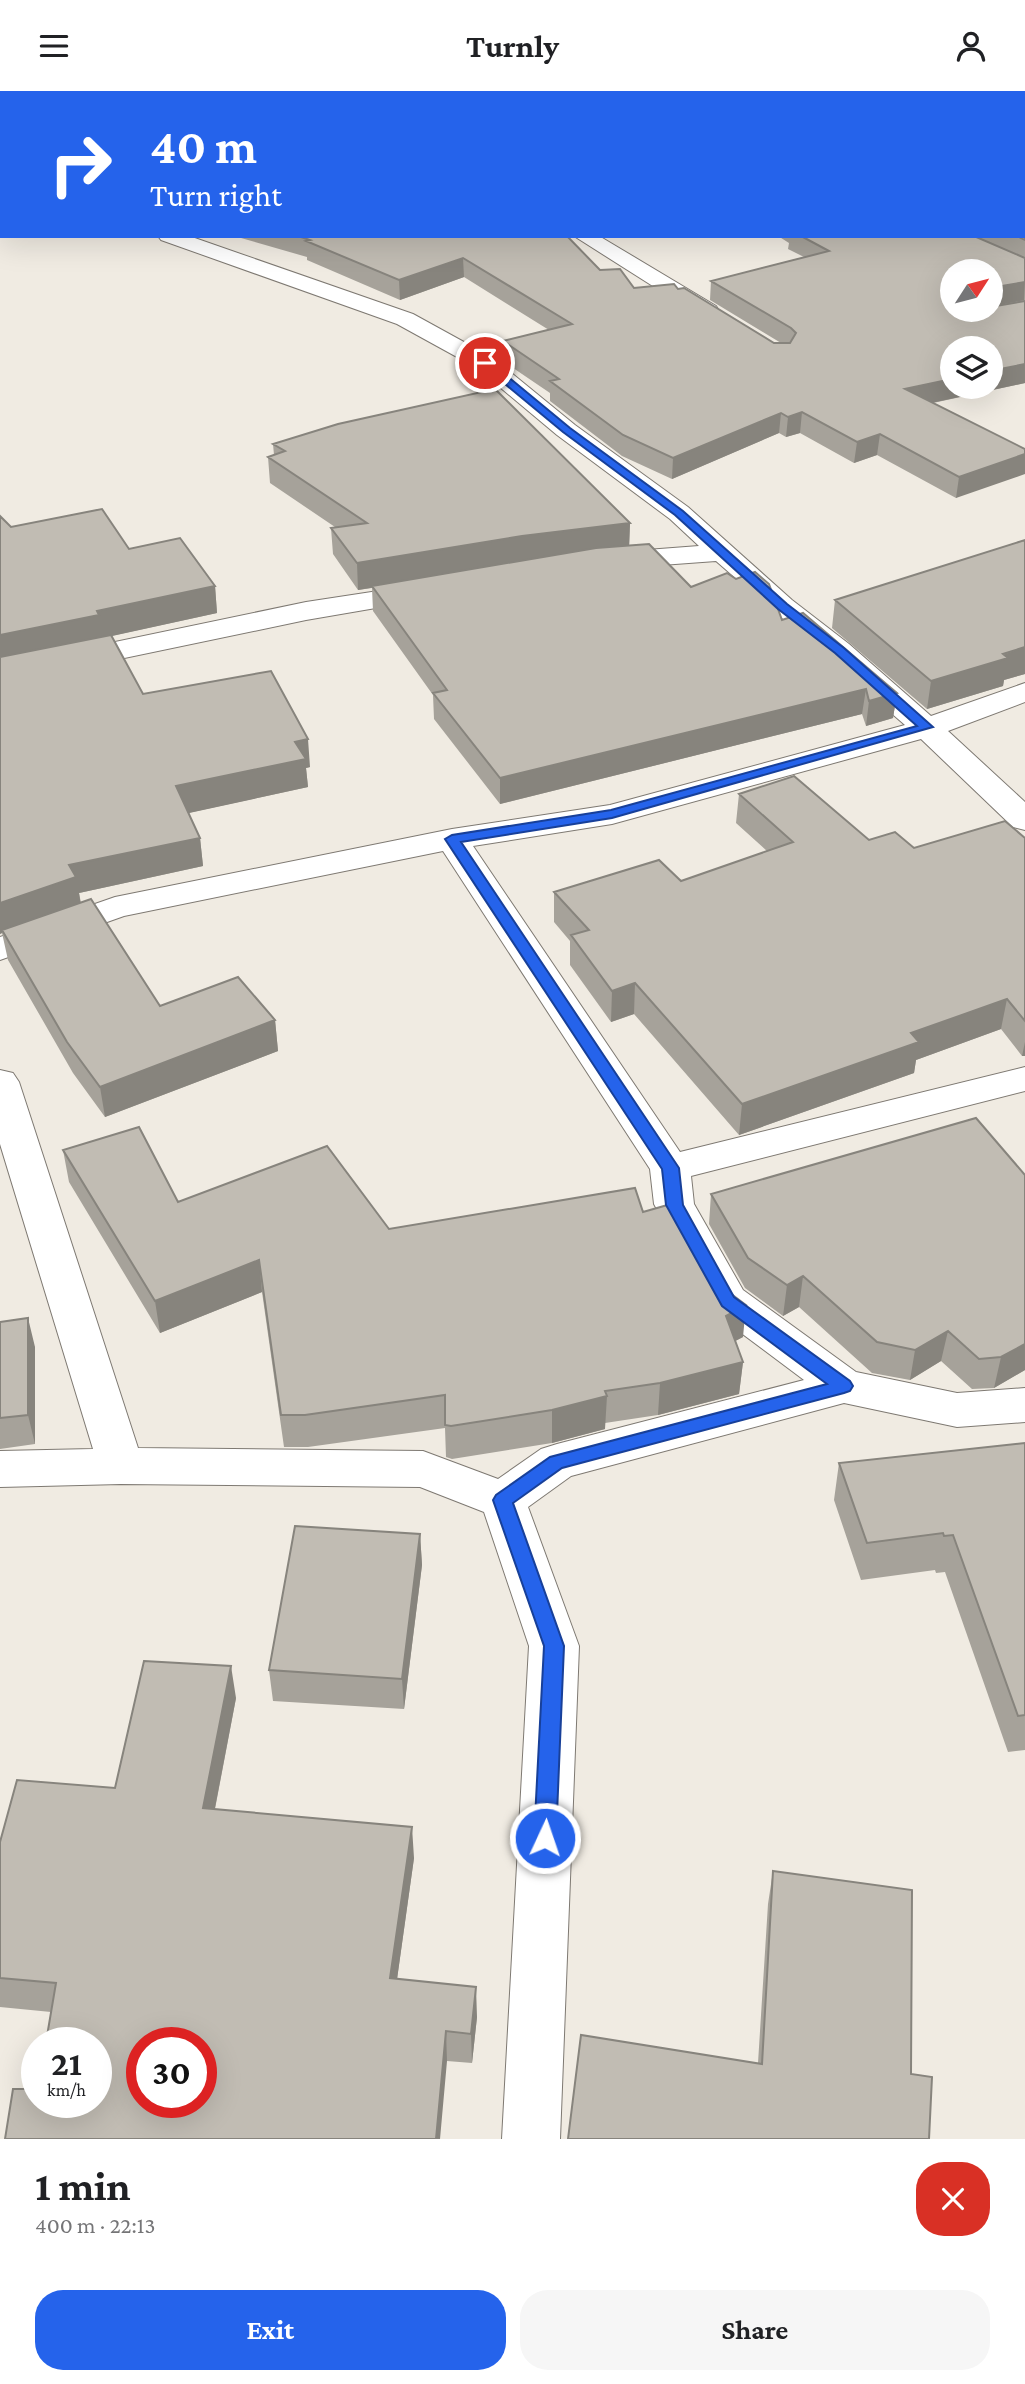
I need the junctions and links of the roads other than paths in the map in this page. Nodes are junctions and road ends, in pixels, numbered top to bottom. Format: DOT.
graph roads {
  1 [pos="174,238"];
  2 [pos="587,238"];
  3 [pos="723,320"];
  4 [pos="721,552"];
  5 [pos="583,565"];
  6 [pos="454,587"];
  7 [pos="0,674"];
  8 [pos="1025,692"];
  9 [pos="926,727"];
  10 [pos="1025,820"];
  11 [pos="452,839"];
  12 [pos="0,949"];
  13 [pos="1025,1079"];
  14 [pos="0,1082"];
  15 [pos="670,1168"];
  16 [pos="844,1386"];
  17 [pos="1025,1405"];
  18 [pos="121,1466"];
  19 [pos="0,1469"];
  20 [pos="503,1500"];
  21 [pos="531,2139"];
  1 -- 4 [label="street"];
  2 -- 3 [label="street"];
  4 -- 5 [label="street"];
  4 -- 9 [label="street"];
  6 -- 7 [label="street"];
  8 -- 9 [label="street"];
  9 -- 10 [label="street"];
  9 -- 11 [label="street"];
  11 -- 12 [label="street"];
  11 -- 15 [label="street"];
  13 -- 15 [label="street"];
  14 -- 18 [label="street"];
  15 -- 16 [label="street"];
  16 -- 17 [label="street"];
  16 -- 20 [label="street"];
  18 -- 19 [label="street"];
  18 -- 20 [label="street"];
  20 -- 21 [label="street"];
}
